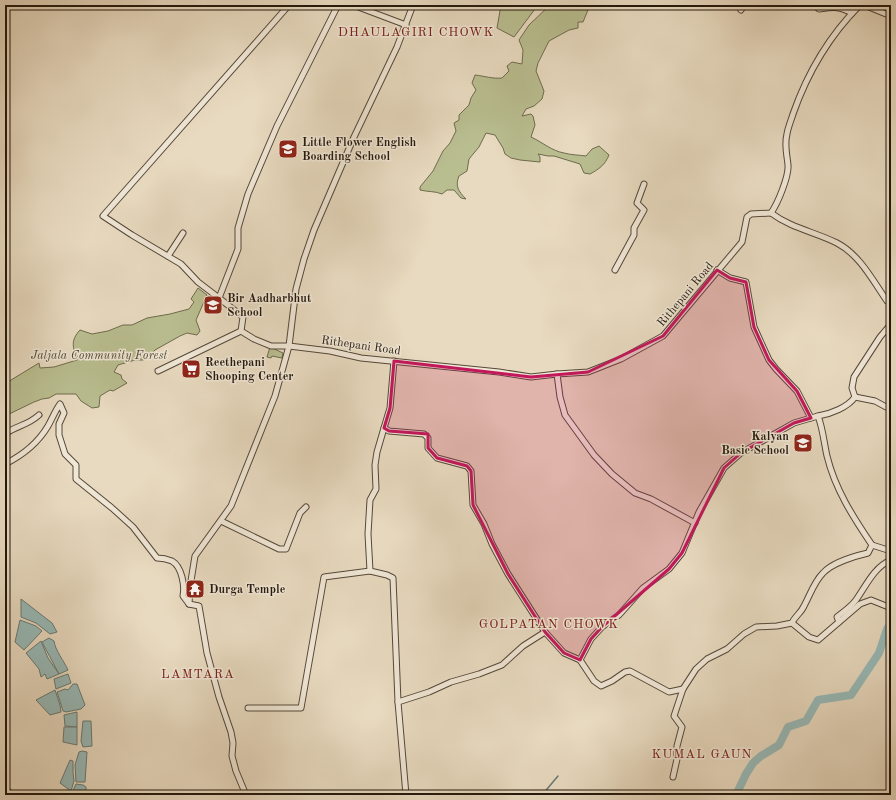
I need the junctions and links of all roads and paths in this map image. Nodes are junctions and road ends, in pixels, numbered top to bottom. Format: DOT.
graph roads {
  1 [pos="289,5"];
  2 [pos="338,5"];
  3 [pos="353,5"];
  4 [pos="413,5"];
  5 [pos="744,5"];
  6 [pos="814,5"];
  7 [pos="860,5"];
  8 [pos="864,5"];
  9 [pos="741,10"];
  10 [pos="852,13"];
  11 [pos="891,16"];
  12 [pos="406,25"];
  13 [pos="644,184"];
  14 [pos="771,213"];
  15 [pos="183,233"];
  16 [pos="168,256"];
  17 [pos="615,270"];
  18 [pos="717,270"];
  19 [pos="219,298"];
  20 [pos="891,304"];
  21 [pos="891,324"];
  22 [pos="241,331"];
  23 [pos="288,346"];
  24 [pos="394,361"];
  25 [pos="158,371"];
  26 [pos="557,374"];
  27 [pos="855,397"];
  28 [pos="891,407"];
  29 [pos="39,414"];
  30 [pos="818,416"];
  31 [pos="811,418"];
  32 [pos="384,428"];
  33 [pos="5,434"];
  34 [pos="5,464"];
  35 [pos="306,507"];
  36 [pos="221,521"];
  37 [pos="694,523"];
  38 [pos="872,545"];
  39 [pos="891,551"];
  40 [pos="891,560"];
  41 [pos="370,571"];
  42 [pos="189,604"];
  43 [pos="891,608"];
  44 [pos="839,622"];
  45 [pos="792,624"];
  46 [pos="545,632"];
  47 [pos="580,660"];
  48 [pos="683,689"];
  49 [pos="398,702"];
  50 [pos="248,708"];
  51 [pos="673,777"];
  52 [pos="246,795"];
  53 [pos="406,795"];
  1 -- 16 [label="street"];
  2 -- 19 [label="street"];
  3 -- 12 [label="street"];
  4 -- 12 [label="street"];
  5 -- 9 [label="street"];
  6 -- 10 [label="street"];
  7 -- 10 [label="street"];
  8 -- 11 [label="street"];
  10 -- 14 [label="street"];
  12 -- 23 [label="street"];
  13 -- 17 [label="street"];
  14 -- 18 [label="street, Rithepani Road"];
  14 -- 20 [label="street"];
  15 -- 16 [label="street"];
  16 -- 19 [label="street"];
  18 -- 26 [label="street, Rithepani Road"];
  18 -- 31 [label="street"];
  19 -- 22 [label="street"];
  21 -- 27 [label="street"];
  22 -- 23 [label="street, Rithepani Road"];
  22 -- 25 [label="street"];
  23 -- 24 [label="street, Rithepani Road"];
  23 -- 36 [label="street"];
  24 -- 26 [label="street, Rithepani Road"];
  24 -- 32 [label="street"];
  26 -- 37 [label="street"];
  27 -- 28 [label="street"];
  27 -- 30 [label="street"];
  29 -- 33 [label="street"];
  30 -- 31 [label="street"];
  30 -- 38 [label="street"];
  31 -- 37 [label="street"];
  32 -- 41 [label="street"];
  32 -- 46 [label="street"];
  34 -- 42 [label="street"];
  35 -- 36 [label="street"];
  36 -- 42 [label="street"];
  37 -- 47 [label="street"];
  38 -- 39 [label="street"];
  38 -- 45 [label="street"];
  40 -- 44 [label="street"];
  41 -- 49 [label="street"];
  41 -- 50 [label="street"];
  42 -- 52 [label="street"];
  43 -- 44 [label="street"];
  44 -- 45 [label="street"];
  45 -- 48 [label="street"];
  46 -- 47 [label="street"];
  46 -- 49 [label="street"];
  47 -- 48 [label="street"];
  48 -- 51 [label="street"];
  49 -- 53 [label="street"];
}
